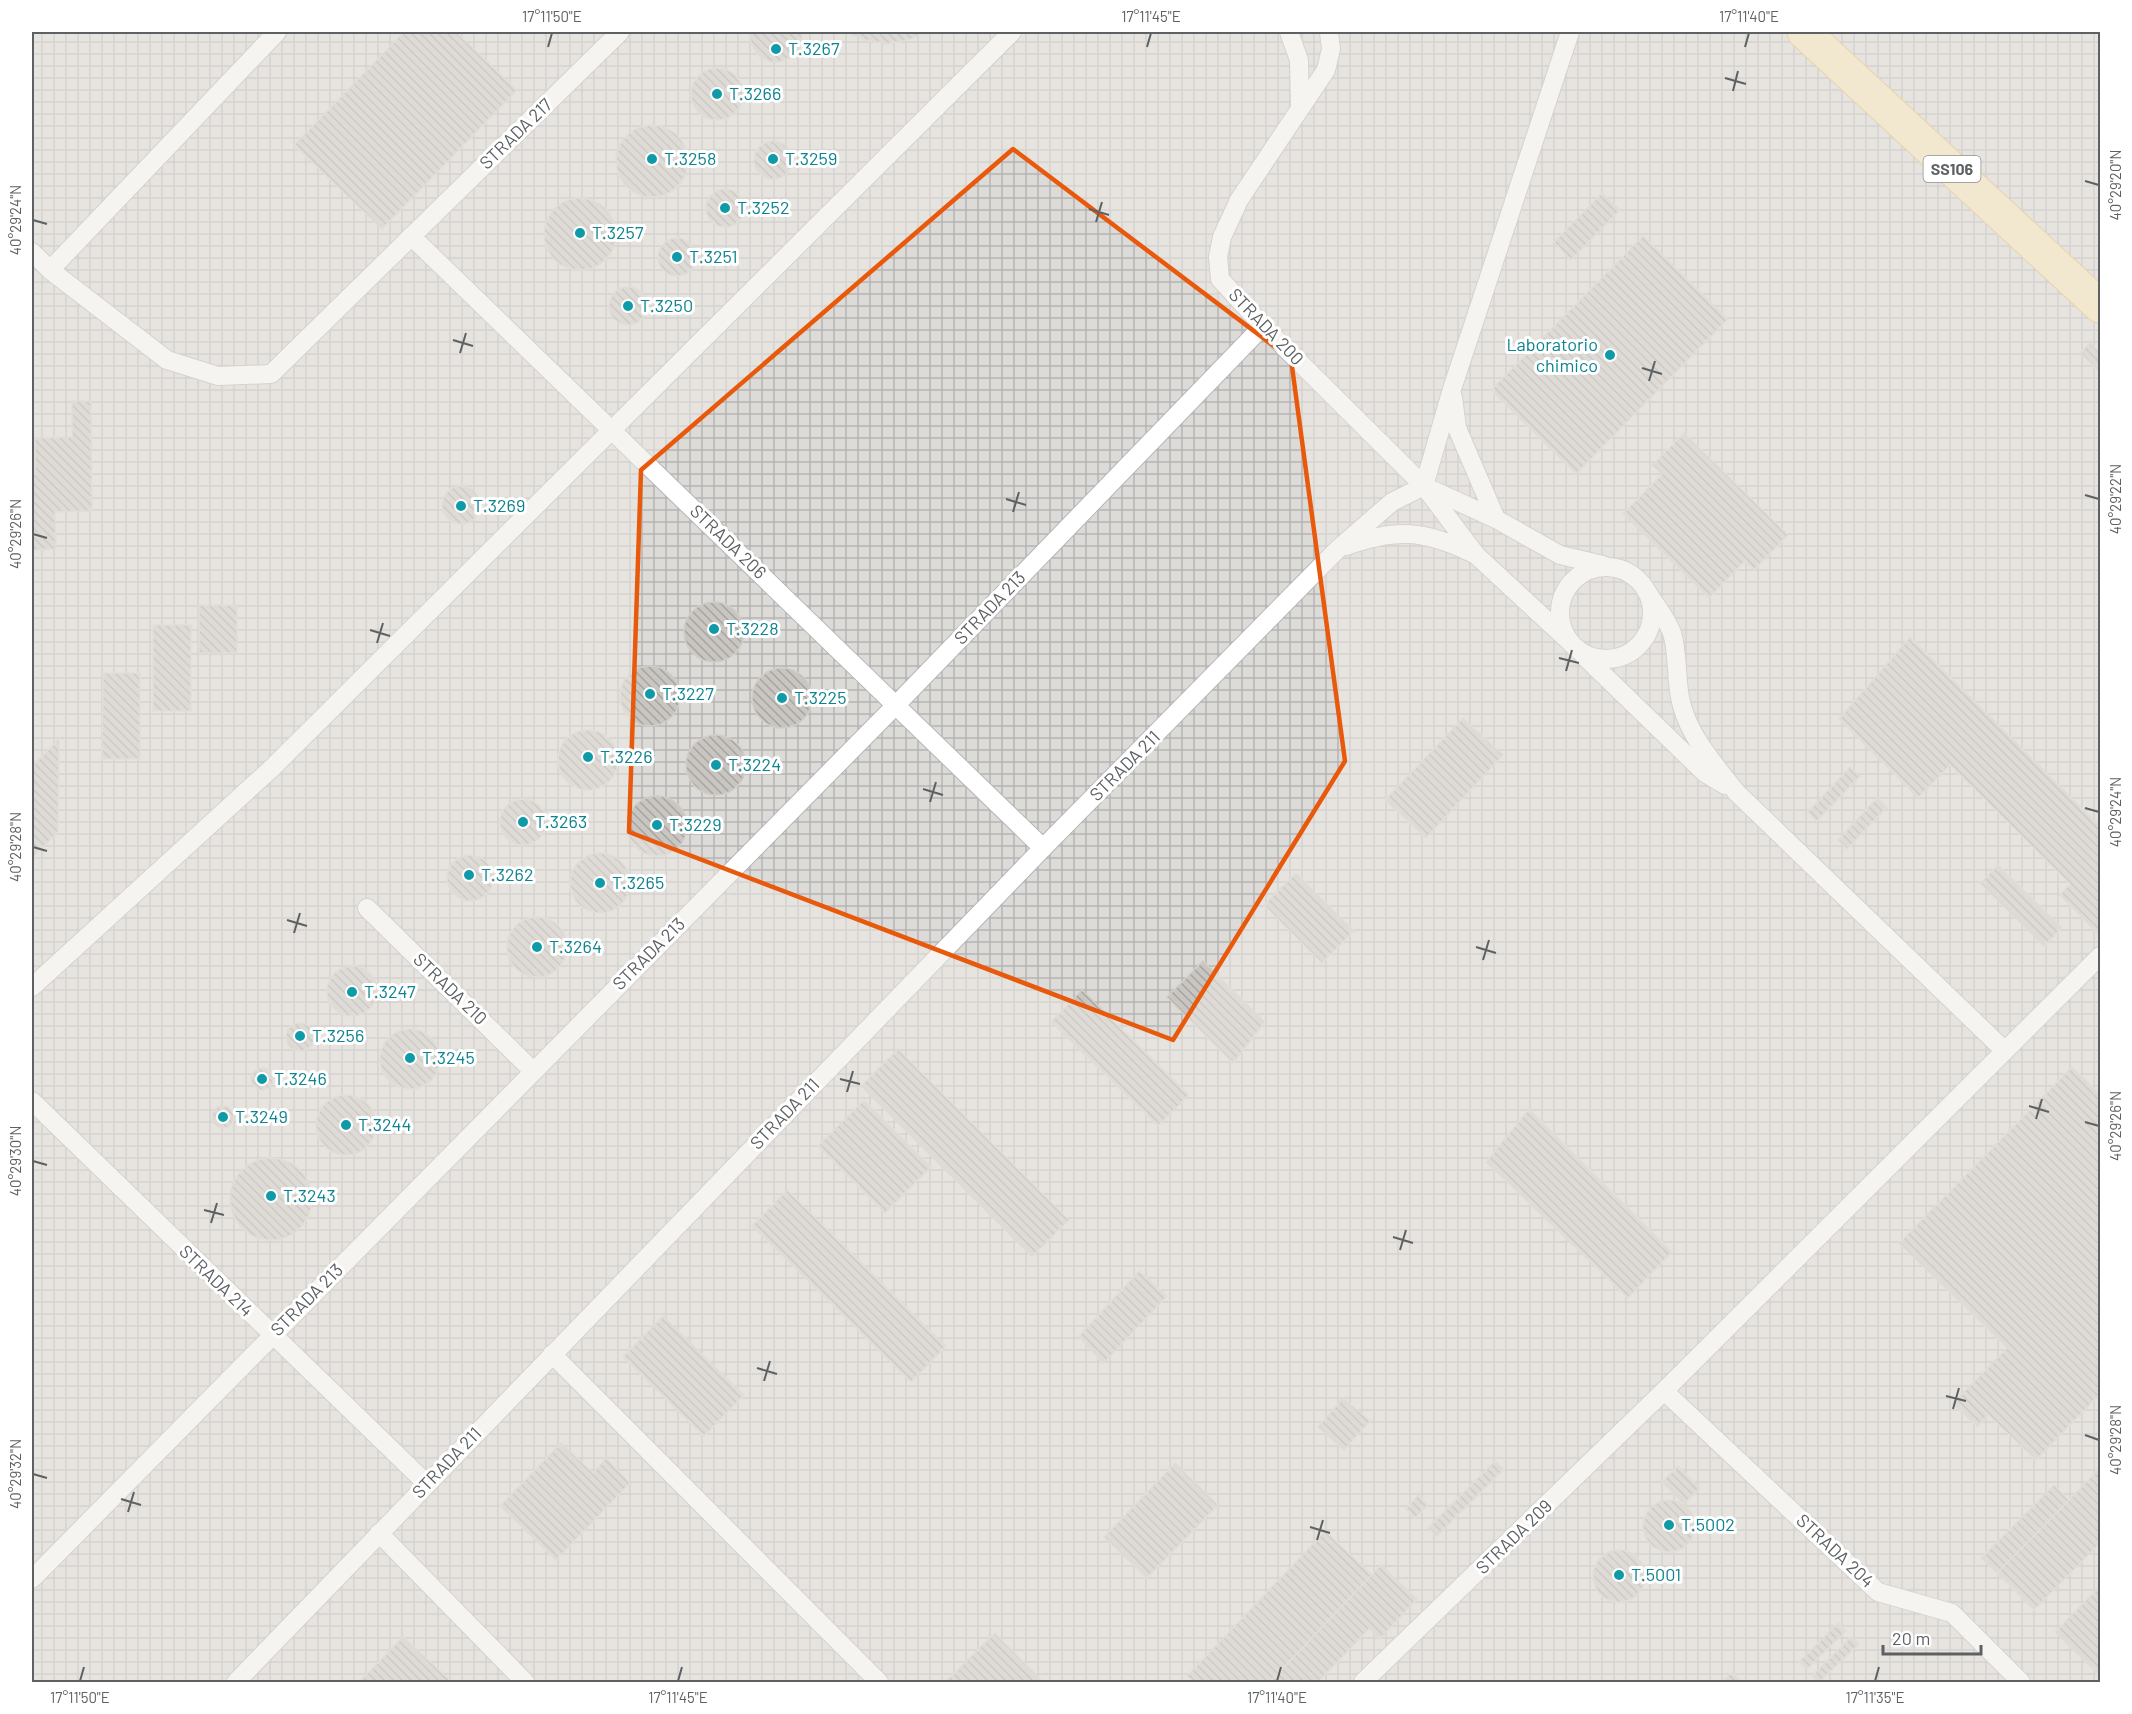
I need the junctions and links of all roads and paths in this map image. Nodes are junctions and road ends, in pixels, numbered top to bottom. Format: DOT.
graph roads {
  1 [pos="277,32"];
  2 [pos="620,32"];
  3 [pos="1012,32"];
  4 [pos="1289,32"];
  5 [pos="1329,32"];
  6 [pos="1570,32"];
  7 [pos="1804,32"];
  8 [pos="1300,108"];
  9 [pos="411,237"];
  10 [pos="32,252"];
  11 [pos="50,270"];
  12 [pos="2100,306"];
  13 [pos="1263,326"];
  14 [pos="1452,389"];
  15 [pos="611,429"];
  16 [pos="1424,486"];
  17 [pos="1496,519"];
  18 [pos="1338,549"];
  19 [pos="1476,555"];
  20 [pos="1612,567"];
  21 [pos="1648,593"];
  22 [pos="1575,646"];
  23 [pos="896,705"];
  24 [pos="1736,792"];
  25 [pos="1043,848"];
  26 [pos="367,908"];
  27 [pos="2100,956"];
  28 [pos="32,987"];
  29 [pos="2004,1050"];
  30 [pos="533,1071"];
  31 [pos="32,1101"];
  32 [pos="272,1335"];
  33 [pos="552,1354"];
  34 [pos="1664,1391"];
  35 [pos="427,1484"];
  36 [pos="379,1533"];
  37 [pos="32,1579"];
  38 [pos="236,1683"];
  39 [pos="525,1683"];
  40 [pos="879,1683"];
  41 [pos="1363,1683"];
  42 [pos="2021,1683"];
  1 -- 11 [label="lane"];
  2 -- 9 [label="lane, STRADA 217"];
  3 -- 15 [label="lane"];
  4 -- 8 [label="lane"];
  5 -- 8 [label="lane, STRADA 200"];
  6 -- 14 [label="lane"];
  7 -- 12 [label="main road, SS106"];
  8 -- 13 [label="lane, STRADA 200"];
  9 -- 11 [label="lane, STRADA 217"];
  9 -- 15 [label="lane, STRADA 206"];
  10 -- 11 [label="lane, STRADA 217"];
  13 -- 16 [label="lane, STRADA 200"];
  13 -- 23 [label="lane, STRADA 213"];
  14 -- 16 [label="lane"];
  14 -- 17 [label="lane"];
  15 -- 23 [label="lane, STRADA 206"];
  15 -- 28 [label="lane"];
  16 -- 17 [label="lane"];
  16 -- 18 [label="lane, STRADA 211"];
  16 -- 19 [label="lane"];
  17 -- 20 [label="lane"];
  18 -- 19 [label="lane, STRADA 211"];
  18 -- 25 [label="lane, STRADA 211"];
  19 -- 22 [label="lane"];
  20 -- 21 [label="lane"];
  20 -- 22 [label="lane"];
  21 -- 22 [label="lane"];
  21 -- 24 [label="lane"];
  22 -- 24 [label="lane"];
  23 -- 25 [label="lane, STRADA 206"];
  23 -- 30 [label="lane, STRADA 213"];
  24 -- 29 [label="lane"];
  25 -- 33 [label="lane, STRADA 211"];
  26 -- 30 [label="lane, STRADA 210"];
  27 -- 29 [label="lane, STRADA 209"];
  29 -- 34 [label="lane, STRADA 209"];
  30 -- 32 [label="lane, STRADA 213"];
  31 -- 32 [label="lane, STRADA 214"];
  32 -- 35 [label="lane, STRADA 214"];
  32 -- 37 [label="lane, STRADA 213"];
  33 -- 35 [label="lane, STRADA 211"];
  33 -- 40 [label="lane"];
  34 -- 41 [label="lane, STRADA 209"];
  34 -- 42 [label="lane, STRADA 204"];
  35 -- 36 [label="lane, STRADA 211"];
  36 -- 38 [label="lane, STRADA 211"];
  36 -- 39 [label="lane"];
}
